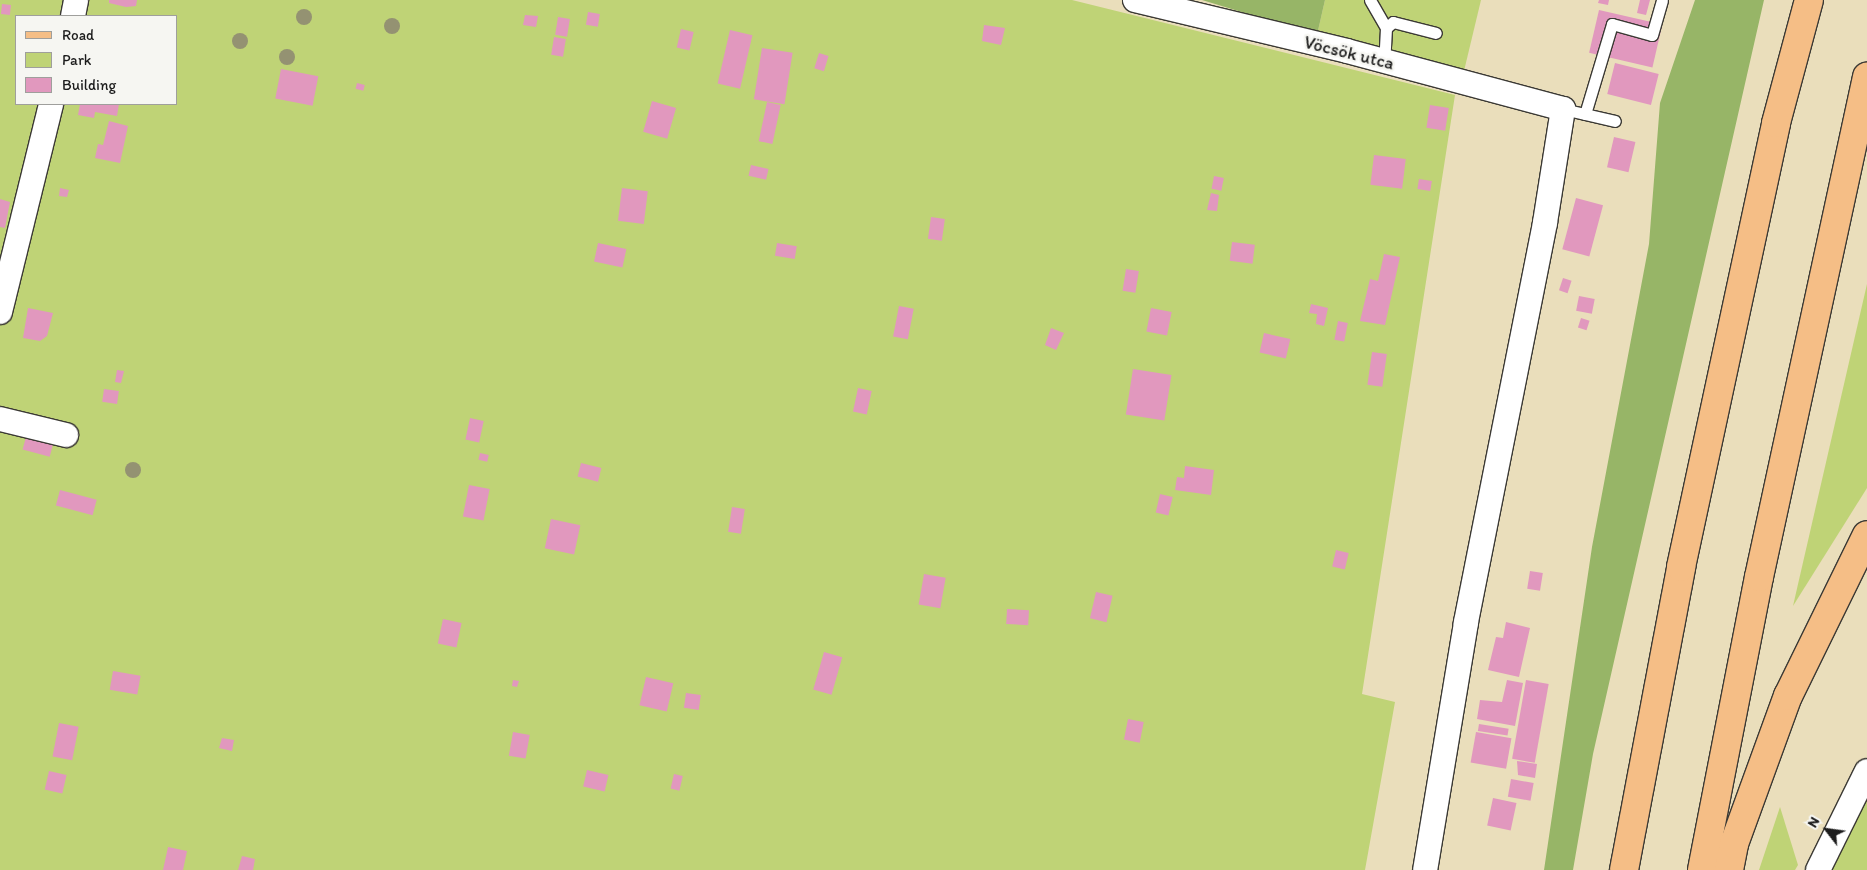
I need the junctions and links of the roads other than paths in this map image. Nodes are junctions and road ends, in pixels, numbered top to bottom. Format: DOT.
graph roads {
  1 [pos="76,0"];
  2 [pos="1135,0"];
  3 [pos="1370,0"];
  4 [pos="1662,0"];
  5 [pos="1809,0"];
  6 [pos="72,15"];
  7 [pos="1386,28"];
  8 [pos="1436,33"];
  9 [pos="1384,61"];
  10 [pos="1867,77"];
  11 [pos="52,105"];
  12 [pos="1574,111"];
  13 [pos="1614,121"];
  14 [pos="0,312"];
  15 [pos="0,419"];
  16 [pos="66,435"];
  17 [pos="1867,535"];
  18 [pos="1867,771"];
  19 [pos="1425,870"];
  20 [pos="1624,870"];
  21 [pos="1702,870"];
  22 [pos="1729,870"];
  23 [pos="1818,870"];
  1 -- 6 [label="street"];
  2 -- 9 [label="street, Vöcsök utca"];
  3 -- 7 [label="lane"];
  4 -- 12 [label="lane"];
  5 -- 20 [label="main road"];
  7 -- 8 [label="lane"];
  7 -- 9 [label="lane"];
  9 -- 12 [label="street, Vöcsök utca"];
  10 -- 21 [label="main road"];
  11 -- 14 [label="street"];
  12 -- 13 [label="lane"];
  12 -- 19 [label="street"];
  15 -- 16 [label="street"];
  17 -- 22 [label="main road"];
  18 -- 23 [label="street"];
}
